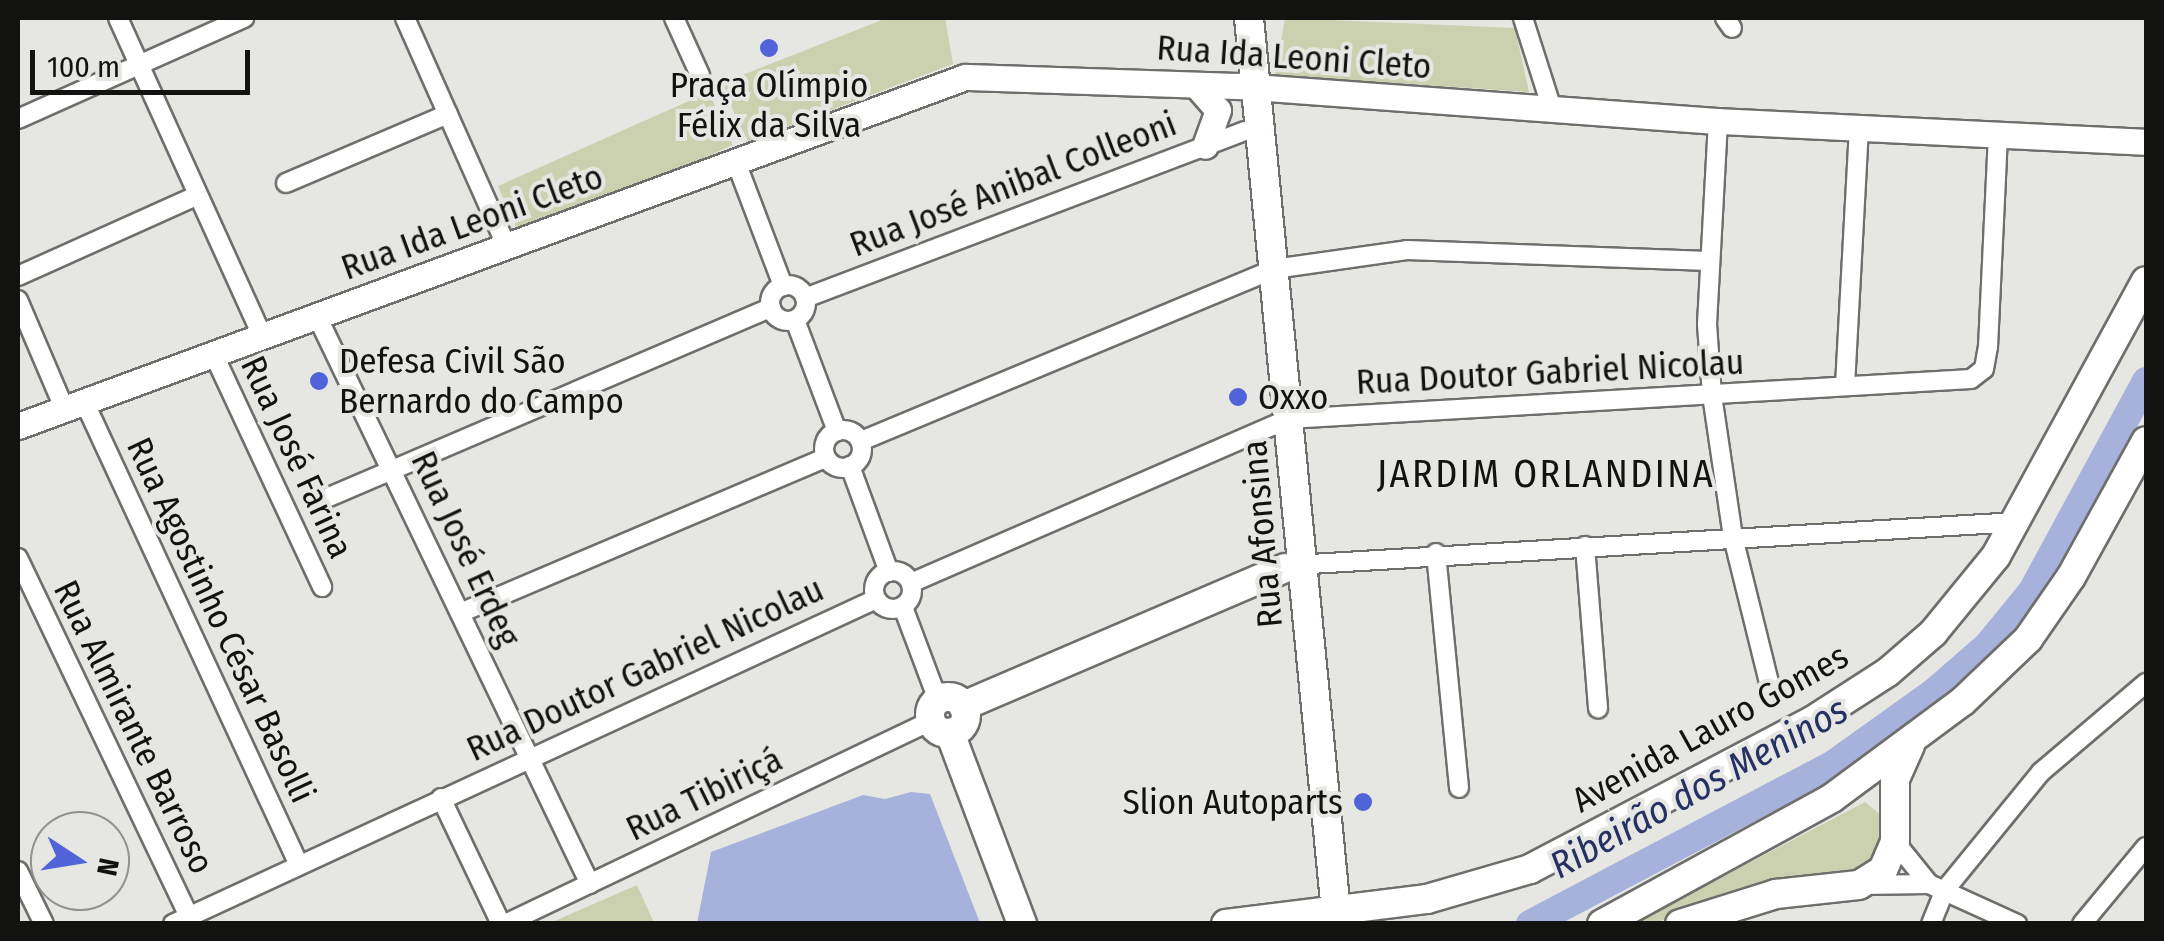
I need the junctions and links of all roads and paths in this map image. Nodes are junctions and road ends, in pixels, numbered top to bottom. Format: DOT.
graph roads {
  1 [pos="118,18"];
  2 [pos="244,18"];
  3 [pos="405,18"];
  4 [pos="674,18"];
  5 [pos="1233,18"];
  6 [pos="1249,18"];
  7 [pos="1524,18"];
  8 [pos="140,64"];
  9 [pos="700,75"];
  10 [pos="1196,84"];
  11 [pos="1248,88"];
  12 [pos="1552,109"];
  13 [pos="448,114"];
  14 [pos="18,119"];
  15 [pos="1718,121"];
  16 [pos="1859,130"];
  17 [pos="1244,131"];
  18 [pos="1998,138"];
  19 [pos="2146,142"];
  20 [pos="1205,146"];
  21 [pos="736,162"];
  22 [pos="286,184"];
  23 [pos="198,195"];
  24 [pos="508,247"];
  25 [pos="1708,261"];
  26 [pos="1266,273"];
  27 [pos="18,276"];
  28 [pos="2146,281"];
  29 [pos="782,286"];
  30 [pos="805,298"];
  31 [pos="18,300"];
  32 [pos="770,308"];
  33 [pos="317,316"];
  34 [pos="795,320"];
  35 [pos="263,338"];
  36 [pos="214,356"];
  37 [pos="1845,386"];
  38 [pos="1712,395"];
  39 [pos="74,405"];
  40 [pos="1280,421"];
  41 [pos="18,426"];
  42 [pos="837,430"];
  43 [pos="860,441"];
  44 [pos="2145,446"];
  45 [pos="826,458"];
  46 [pos="850,466"];
  47 [pos="392,468"];
  48 [pos="329,497"];
  49 [pos="2017,522"];
  50 [pos="1733,537"];
  51 [pos="1585,546"];
  52 [pos="1436,553"];
  53 [pos="18,558"];
  54 [pos="1294,565"];
  55 [pos="890,572"];
  56 [pos="911,583"];
  57 [pos="322,587"];
  58 [pos="876,598"];
  59 [pos="903,607"];
  60 [pos="460,613"];
  61 [pos="2146,683"];
  62 [pos="1770,686"];
  63 [pos="1598,708"];
  64 [pos="946,715"];
  65 [pos="1911,744"];
  66 [pos="529,758"];
  67 [pos="1459,788"];
  68 [pos="441,798"];
  69 [pos="1832,798"];
  70 [pos="1891,810"];
  71 [pos="1895,842"];
  72 [pos="2146,846"];
  73 [pos="299,865"];
  74 [pos="18,870"];
  75 [pos="590,884"];
  76 [pos="1859,886"];
  77 [pos="1936,887"];
  78 [pos="1328,916"];
  79 [pos="184,921"];
  80 [pos="44,924"];
  81 [pos="503,924"];
  82 [pos="1022,924"];
  83 [pos="1226,924"];
  84 [pos="1602,924"];
  85 [pos="1680,924"];
  86 [pos="1930,924"];
  87 [pos="2017,924"];
  88 [pos="2082,924"];
  1 -- 8 [label="street"];
  2 -- 8 [label="street"];
  3 -- 13 [label="street"];
  4 -- 9 [label="street"];
  5 -- 11 [label="main road, Rua Afonsina"];
  6 -- 11 [label="main road, Rua Afonsina"];
  7 -- 12 [label="street"];
  8 -- 14 [label="street"];
  8 -- 23 [label="street"];
  10 -- 11 [label="street, Rua Ida Leoni Cleto"];
  10 -- 20 [label="street"];
  10 -- 21 [label="street, Rua Ida Leoni Cleto"];
  11 -- 12 [label="street, Rua Ida Leoni Cleto"];
  11 -- 17 [label="main road, Rua Afonsina"];
  11 -- 26 [label="main road, Rua Afonsina"];
  12 -- 15 [label="street, Rua Ida Leoni Cleto"];
  13 -- 22 [label="street"];
  13 -- 24 [label="street"];
  15 -- 16 [label="street, Rua Ida Leoni Cleto"];
  15 -- 25 [label="street"];
  16 -- 18 [label="street, Rua Ida Leoni Cleto"];
  16 -- 37 [label="street"];
  17 -- 20 [label="street, Rua José Anibal Colleoni"];
  17 -- 26 [label="main road, Rua Afonsina"];
  18 -- 19 [label="street, Rua Ida Leoni Cleto"];
  18 -- 37 [label="street, Rua Doutor Gabriel Nicolau"];
  20 -- 30 [label="street, Rua José Anibal Colleoni"];
  21 -- 24 [label="street, Rua Ida Leoni Cleto"];
  21 -- 29 [label="street"];
  23 -- 27 [label="street"];
  23 -- 35 [label="street"];
  24 -- 33 [label="street, Rua Ida Leoni Cleto"];
  25 -- 26 [label="street"];
  25 -- 38 [label="street"];
  26 -- 40 [label="main road, Rua Afonsina"];
  26 -- 43 [label="street"];
  28 -- 49 [label="main road, Avenida Lauro Gomes"];
  29 -- 30 [label="street"];
  29 -- 32 [label="street"];
  30 -- 34 [label="street"];
  31 -- 39 [label="street, Rua Agostinho César Basolli"];
  32 -- 34 [label="street"];
  32 -- 47 [label="street"];
  33 -- 35 [label="street, Rua Ida Leoni Cleto"];
  33 -- 47 [label="street, Rua José Erdeg"];
  34 -- 42 [label="street"];
  35 -- 36 [label="street, Rua Ida Leoni Cleto"];
  36 -- 39 [label="street, Rua Ida Leoni Cleto"];
  36 -- 57 [label="street, Rua José Farina"];
  37 -- 38 [label="street, Rua Doutor Gabriel Nicolau"];
  38 -- 40 [label="street, Rua Doutor Gabriel Nicolau"];
  38 -- 50 [label="street"];
  39 -- 41 [label="street, Rua Ida Leoni Cleto"];
  39 -- 73 [label="street, Rua Agostinho César Basolli"];
  40 -- 54 [label="main road, Rua Afonsina"];
  40 -- 56 [label="street, Rua Doutor Gabriel Nicolau"];
  42 -- 43 [label="street"];
  42 -- 45 [label="street"];
  43 -- 46 [label="street"];
  44 -- 65 [label="main road"];
  45 -- 46 [label="street"];
  45 -- 60 [label="street"];
  46 -- 55 [label="street"];
  47 -- 48 [label="street"];
  47 -- 60 [label="street, Rua José Erdeg"];
  49 -- 50 [label="street"];
  49 -- 78 [label="main road, Avenida Lauro Gomes"];
  50 -- 51 [label="street"];
  50 -- 62 [label="street"];
  51 -- 52 [label="street"];
  51 -- 63 [label="street"];
  52 -- 54 [label="street"];
  52 -- 67 [label="street"];
  53 -- 79 [label="street, Rua Almirante Barroso"];
  54 -- 64 [label="main road"];
  54 -- 78 [label="main road, Rua Afonsina"];
  55 -- 56 [label="street"];
  55 -- 58 [label="street"];
  56 -- 59 [label="street"];
  58 -- 59 [label="street"];
  58 -- 66 [label="street, Rua Doutor Gabriel Nicolau"];
  59 -- 64 [label="street"];
  60 -- 66 [label="street, Rua José Erdeg"];
  61 -- 77 [label="street"];
  64 -- 75 [label="street, Rua Tibiriçá"];
  64 -- 82 [label="main road"];
  65 -- 69 [label="main road"];
  65 -- 70 [label="main road"];
  66 -- 68 [label="street, Rua Doutor Gabriel Nicolau"];
  66 -- 75 [label="street, Rua José Erdeg"];
  68 -- 73 [label="street, Rua Doutor Gabriel Nicolau"];
  68 -- 81 [label="street"];
  69 -- 70 [label="main road"];
  69 -- 84 [label="main road"];
  70 -- 71 [label="main road"];
  71 -- 76 [label="main road"];
  71 -- 77 [label="street"];
  72 -- 88 [label="street"];
  73 -- 79 [label="street, Rua Doutor Gabriel Nicolau"];
  74 -- 80 [label="street"];
  75 -- 81 [label="street, Rua Tibiriçá"];
  76 -- 77 [label="street"];
  76 -- 85 [label="main road"];
  77 -- 86 [label="street"];
  77 -- 87 [label="street"];
  78 -- 83 [label="main road, Avenida Lauro Gomes"];
}
